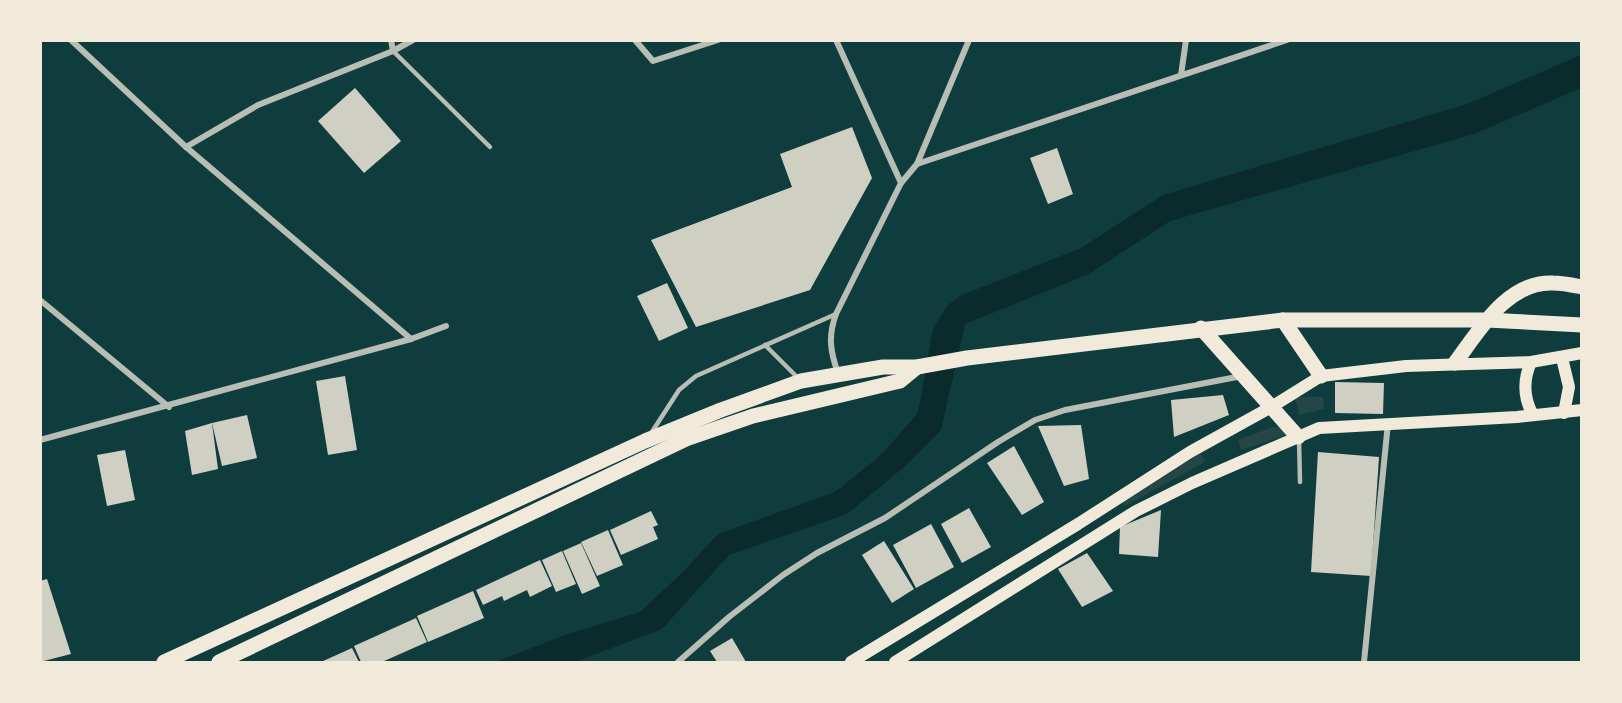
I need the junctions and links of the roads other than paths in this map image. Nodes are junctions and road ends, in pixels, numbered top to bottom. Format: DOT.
graph roads {
  1 [pos="71,40"];
  2 [pos="391,40"];
  3 [pos="413,40"];
  4 [pos="636,40"];
  5 [pos="718,40"];
  6 [pos="836,40"];
  7 [pos="969,40"];
  8 [pos="1186,40"];
  9 [pos="1287,40"];
  10 [pos="393,51"];
  11 [pos="1182,75"];
  12 [pos="186,147"];
  13 [pos="490,147"];
  14 [pos="917,164"];
  15 [pos="901,183"];
  16 [pos="1581,286"];
  17 [pos="40,300"];
  18 [pos="836,314"];
  19 [pos="1283,320"];
  20 [pos="1487,320"];
  21 [pos="1581,325"];
  22 [pos="446,326"];
  23 [pos="1201,328"];
  24 [pos="411,339"];
  25 [pos="765,345"];
  26 [pos="1581,353"];
  27 [pos="1562,358"];
  28 [pos="1532,362"];
  29 [pos="1455,363"];
  30 [pos="917,367"];
  31 [pos="838,374"];
  32 [pos="1243,376"];
  33 [pos="1321,376"];
  34 [pos="801,381"];
  35 [pos="1273,406"];
  36 [pos="169,407"];
  37 [pos="1581,410"];
  38 [pos="1564,413"];
  39 [pos="1533,415"];
  40 [pos="1388,423"];
  41 [pos="1298,437"];
  42 [pos="40,440"];
  43 [pos="645,441"];
  44 [pos="1300,482"];
  45 [pos="164,663"];
  46 [pos="219,663"];
  47 [pos="678,663"];
  48 [pos="851,663"];
  49 [pos="895,663"];
  50 [pos="1364,663"];
  1 -- 12 [label="street"];
  2 -- 10 [label="street"];
  3 -- 10 [label="street"];
  4 -- 5 [label="street"];
  6 -- 15 [label="street"];
  7 -- 14 [label="street"];
  8 -- 11 [label="street"];
  9 -- 11 [label="street"];
  10 -- 12 [label="street"];
  10 -- 13 [label="lane"];
  11 -- 14 [label="street"];
  12 -- 24 [label="street"];
  14 -- 15 [label="street"];
  15 -- 18 [label="street"];
  16 -- 20 [label="highway"];
  17 -- 36 [label="street"];
  18 -- 25 [label="lane"];
  18 -- 31 [label="street"];
  19 -- 20 [label="highway"];
  19 -- 23 [label="highway"];
  19 -- 33 [label="highway"];
  20 -- 21 [label="highway"];
  20 -- 29 [label="highway"];
  22 -- 24 [label="street"];
  23 -- 30 [label="highway"];
  23 -- 32 [label="highway"];
  24 -- 36 [label="street"];
  25 -- 34 [label="lane"];
  25 -- 43 [label="lane"];
  26 -- 27 [label="main road"];
  27 -- 28 [label="main road"];
  27 -- 38 [label="main road"];
  28 -- 29 [label="main road"];
  28 -- 39 [label="main road"];
  29 -- 33 [label="main road"];
  30 -- 31 [label="highway"];
  30 -- 46 [label="highway"];
  31 -- 34 [label="highway"];
  32 -- 35 [label="highway"];
  32 -- 47 [label="street"];
  33 -- 35 [label="main road"];
  34 -- 43 [label="highway"];
  35 -- 41 [label="highway"];
  35 -- 48 [label="main road"];
  36 -- 42 [label="street"];
  37 -- 38 [label="main road"];
  38 -- 39 [label="main road"];
  39 -- 40 [label="main road"];
  40 -- 41 [label="main road"];
  40 -- 50 [label="street"];
  41 -- 44 [label="lane"];
  41 -- 49 [label="main road"];
  43 -- 45 [label="highway"];
}
